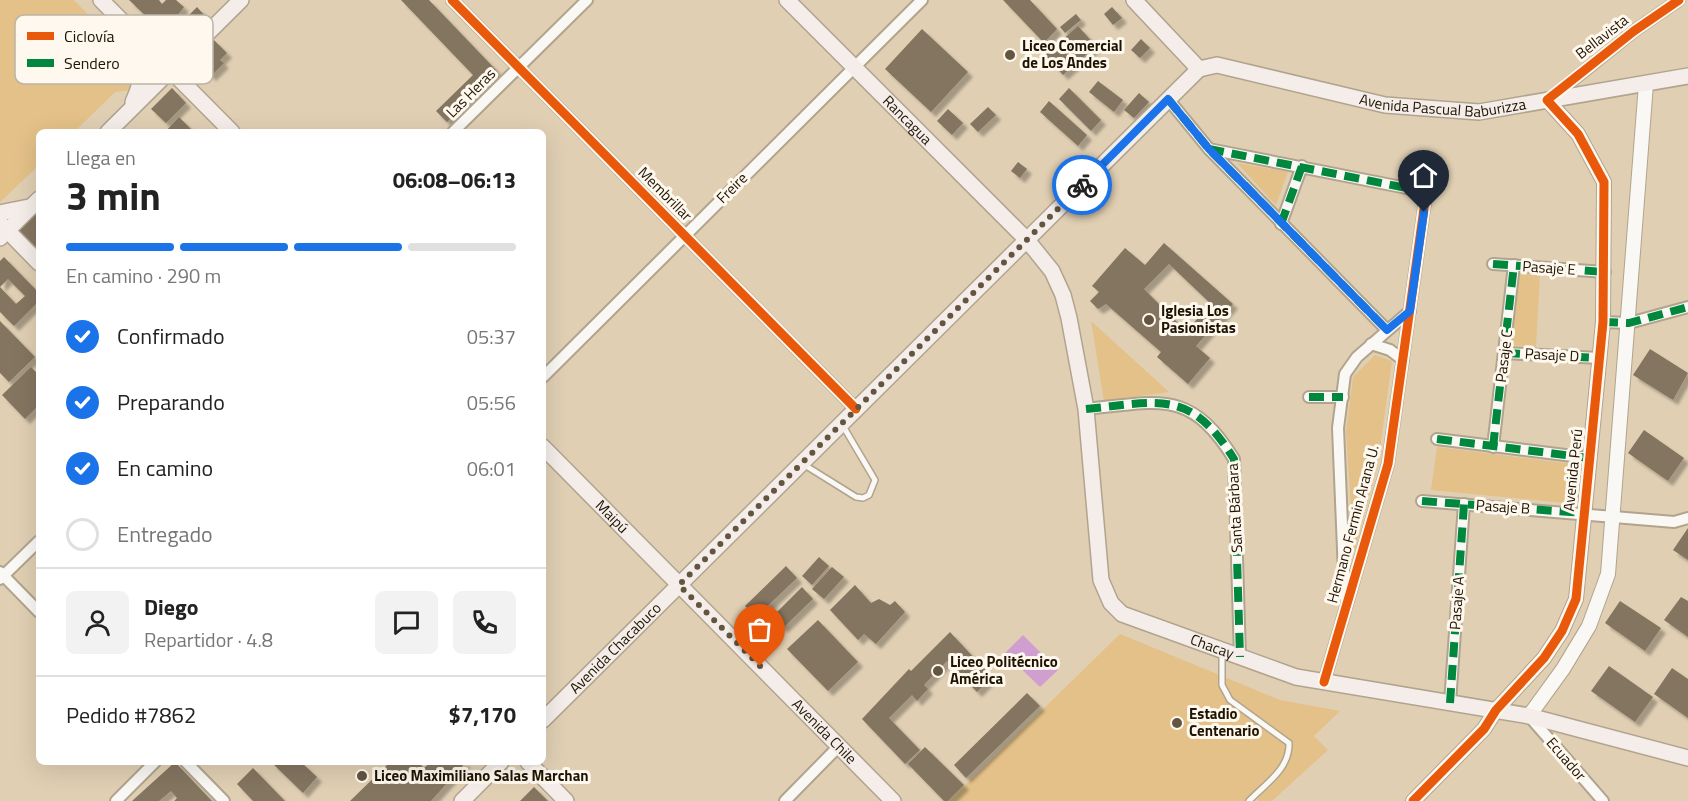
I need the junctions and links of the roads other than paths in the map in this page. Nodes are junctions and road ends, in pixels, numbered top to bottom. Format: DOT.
graph roads {
  1 [pos="241,0"];
  2 [pos="452,0"];
  3 [pos="587,0"];
  4 [pos="787,0"];
  5 [pos="922,0"];
  6 [pos="1134,0"];
  7 [pos="1679,0"];
  8 [pos="109,3"];
  9 [pos="119,15"];
  10 [pos="213,28"];
  11 [pos="519,68"];
  12 [pos="854,68"];
  13 [pos="1199,69"];
  14 [pos="1688,76"];
  15 [pos="139,84"];
  16 [pos="156,84"];
  17 [pos="184,84"];
  18 [pos="1646,84"];
  19 [pos="1168,99"];
  20 [pos="1547,100"];
  21 [pos="127,113"];
  22 [pos="111,129"];
  23 [pos="229,129"];
  24 [pos="456,129"];
  25 [pos="1209,149"];
  26 [pos="1431,159"];
  27 [pos="1302,166"];
  28 [pos="1427,192"];
  29 [pos="35,203"];
  30 [pos="0,213"];
  31 [pos="1281,224"];
  32 [pos="3,231"];
  33 [pos="685,236"];
  34 [pos="1027,240"];
  35 [pos="36,260"];
  36 [pos="1493,264"];
  37 [pos="1514,265"];
  38 [pos="1605,272"];
  39 [pos="1688,308"];
  40 [pos="1410,311"];
  41 [pos="1603,322"];
  42 [pos="1629,322"];
  43 [pos="1387,330"];
  44 [pos="1371,344"];
  45 [pos="1504,353"];
  46 [pos="1599,358"];
  47 [pos="1403,360"];
  48 [pos="546,374"];
  49 [pos="1309,397"];
  50 [pos="1343,397"];
  51 [pos="1086,409"];
  52 [pos="856,410"];
  53 [pos="842,424"];
  54 [pos="1437,439"];
  55 [pos="1493,447"];
  56 [pos="546,450"];
  57 [pos="1589,458"];
  58 [pos="802,464"];
  59 [pos="1422,501"];
  60 [pos="1464,504"];
  61 [pos="1583,513"];
  62 [pos="1614,517"];
  63 [pos="1688,518"];
  64 [pos="36,544"];
  65 [pos="1,576"];
  66 [pos="679,585"];
  67 [pos="1346,607"];
  68 [pos="36,609"];
  69 [pos="1222,650"];
  70 [pos="1240,657"];
  71 [pos="1324,682"];
  72 [pos="1450,703"];
  73 [pos="1496,710"];
  74 [pos="1529,716"];
  75 [pos="546,717"];
  76 [pos="839,746"];
  77 [pos="1688,758"];
  78 [pos="152,765"];
  79 [pos="189,765"];
  80 [pos="498,765"];
  81 [pos="531,765"];
  82 [pos="469,799"];
  83 [pos="116,801"];
  84 [pos="224,801"];
  85 [pos="566,801"];
  86 [pos="785,801"];
  87 [pos="893,801"];
  88 [pos="1249,801"];
  89 [pos="1413,801"];
  90 [pos="1603,801"];
  1 -- 10 [label="main road"];
  2 -- 11 [label="street, Membrillar"];
  3 -- 11 [label="street, Las Heras"];
  4 -- 12 [label="main road, Rancagua"];
  5 -- 12 [label="street, Freire"];
  6 -- 13 [label="main road"];
  7 -- 20 [label="street, Bellavista"];
  8 -- 9 [label="main road"];
  11 -- 24 [label="street, Las Heras"];
  11 -- 33 [label="street, Membrillar"];
  12 -- 33 [label="street, Freire"];
  12 -- 34 [label="main road, Rancagua"];
  13 -- 19 [label="main road, Avenida Chacabuco"];
  13 -- 20 [label="main road, Avenida Pascual Baburizza"];
  14 -- 18 [label="main road, Avenida Pascual Baburizza"];
  15 -- 21 [label="main road"];
  16 -- 21 [label="main road"];
  17 -- 23 [label="main road"];
  18 -- 20 [label="main road, Avenida Pascual Baburizza"];
  18 -- 42 [label="street"];
  19 -- 25 [label="street"];
  19 -- 34 [label="main road, Avenida Chacabuco"];
  20 -- 38 [label="street, Avenida Perú"];
  21 -- 22 [label="main road"];
  25 -- 27 [label="street"];
  25 -- 31 [label="street"];
  26 -- 28 [label="street, Hermano Fermin Arana U."];
  27 -- 28 [label="street"];
  27 -- 31 [label="street"];
  28 -- 40 [label="street, Hermano Fermin Arana U."];
  29 -- 30 [label="main road"];
  29 -- 32 [label="main road"];
  31 -- 43 [label="street"];
  32 -- 35 [label="main road"];
  33 -- 48 [label="street, Freire"];
  33 -- 52 [label="street, Membrillar"];
  34 -- 51 [label="main road, Chacay"];
  34 -- 52 [label="main road, Avenida Chacabuco"];
  36 -- 37 [label="street, Pasaje E"];
  37 -- 38 [label="street, Pasaje E"];
  37 -- 45 [label="street, Pasaje C"];
  38 -- 41 [label="street, Avenida Perú"];
  39 -- 42 [label="street"];
  40 -- 43 [label="street"];
  40 -- 47 [label="street, Hermano Fermin Arana U."];
  41 -- 42 [label="street"];
  41 -- 46 [label="street, Avenida Perú"];
  42 -- 62 [label="street"];
  43 -- 44 [label="street"];
  44 -- 47 [label="street"];
  44 -- 50 [label="street"];
  45 -- 46 [label="street, Pasaje D"];
  45 -- 55 [label="street, Pasaje C"];
  46 -- 57 [label="street, Avenida Perú"];
  47 -- 67 [label="street, Hermano Fermin Arana U."];
  49 -- 50 [label="street"];
  50 -- 67 [label="street"];
  51 -- 69 [label="main road, Chacay"];
  51 -- 70 [label="street, Santa Bárbara"];
  52 -- 53 [label="main road, Avenida Chacabuco"];
  53 -- 58 [label="main road, Avenida Chacabuco"];
  53 -- 58 [label="lane"];
  54 -- 55 [label="street"];
  55 -- 57 [label="street"];
  56 -- 66 [label="main road, Maipú"];
  57 -- 61 [label="street, Avenida Perú"];
  58 -- 66 [label="main road, Avenida Chacabuco"];
  59 -- 60 [label="street, Pasaje B"];
  60 -- 61 [label="street, Pasaje B"];
  60 -- 72 [label="street, Pasaje A"];
  61 -- 62 [label="street, Pasaje B"];
  61 -- 73 [label="street, Avenida Perú"];
  62 -- 63 [label="street, Pasaje B"];
  62 -- 74 [label="street"];
  64 -- 65 [label="street"];
  65 -- 68 [label="street"];
  66 -- 75 [label="main road, Avenida Chacabuco"];
  66 -- 76 [label="main road, Avenida Chile"];
  67 -- 71 [label="street, Hermano Fermin Arana U."];
  69 -- 70 [label="main road, Chacay"];
  69 -- 88 [label="lane"];
  70 -- 71 [label="main road, Chacay"];
  71 -- 72 [label="main road, Chacay"];
  72 -- 73 [label="main road, Chacay"];
  73 -- 74 [label="main road, Chacay"];
  73 -- 89 [label="street, Avenida Perú"];
  74 -- 77 [label="main road, Chacay"];
  74 -- 90 [label="street, Ecuador"];
  76 -- 86 [label="street"];
  76 -- 87 [label="main road, Avenida Chile"];
  78 -- 83 [label="street"];
  79 -- 84 [label="street"];
  80 -- 82 [label="main road"];
  81 -- 85 [label="main road"];
}
